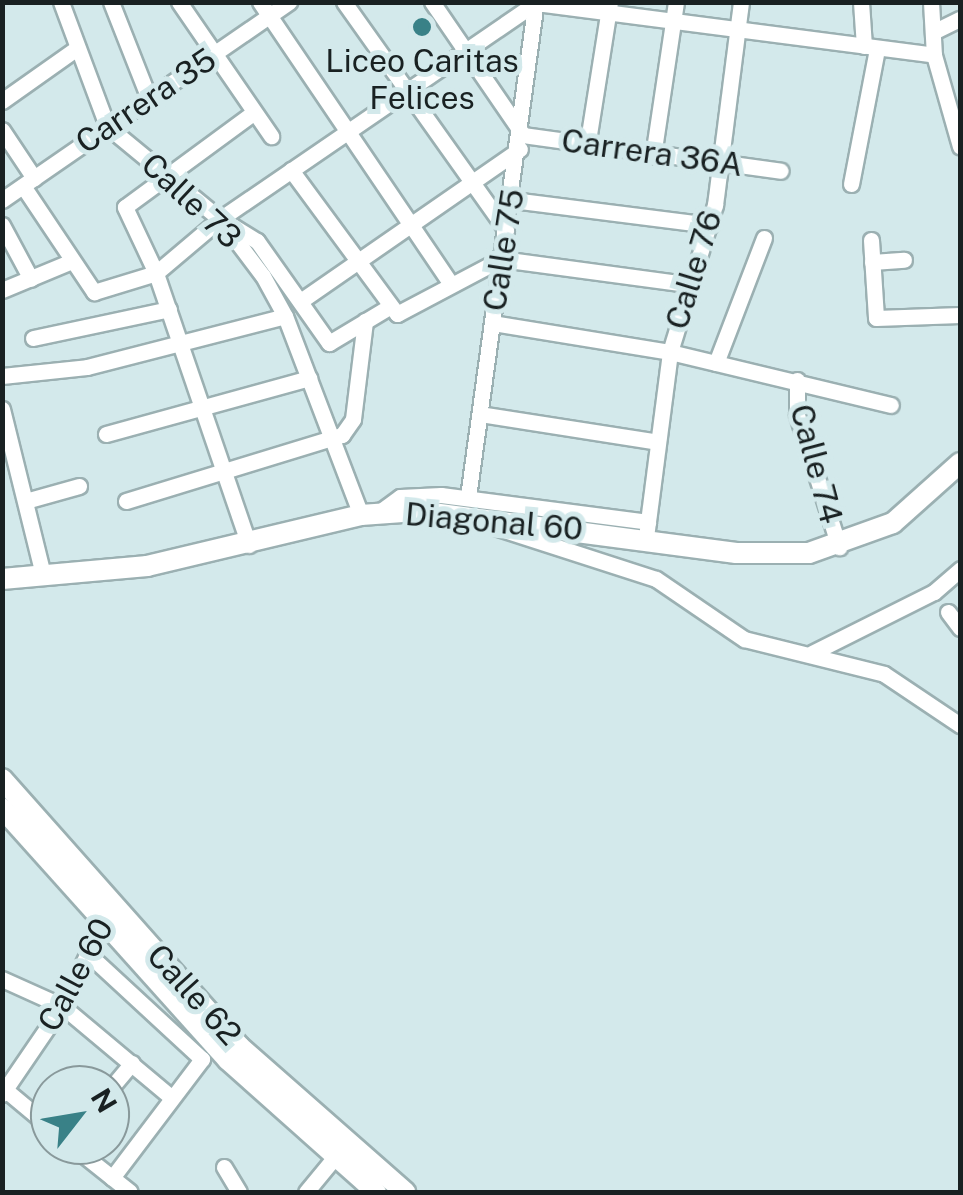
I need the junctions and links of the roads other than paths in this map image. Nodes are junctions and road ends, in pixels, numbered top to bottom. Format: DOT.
graph roads {
  1 [pos="61,2"];
  2 [pos="111,2"];
  3 [pos="180,2"];
  4 [pos="289,2"];
  5 [pos="344,2"];
  6 [pos="432,2"];
  7 [pos="676,2"];
  8 [pos="741,2"];
  9 [pos="862,2"];
  10 [pos="931,2"];
  11 [pos="536,3"];
  12 [pos="610,7"];
  13 [pos="511,9"];
  14 [pos="264,10"];
  15 [pos="960,19"];
  16 [pos="673,20"];
  17 [pos="738,31"];
  18 [pos="933,32"];
  19 [pos="77,48"];
  20 [pos="870,48"];
  21 [pos="464,51"];
  22 [pos="214,55"];
  23 [pos="934,55"];
  24 [pos="406,92"];
  25 [pos="148,96"];
  26 [pos="953,97"];
  27 [pos="2,101"];
  28 [pos="253,114"];
  29 [pos="107,126"];
  30 [pos="2,130"];
  31 [pos="347,132"];
  32 [pos="272,136"];
  33 [pos="521,142"];
  34 [pos="960,146"];
  35 [pos="588,147"];
  36 [pos="653,156"];
  37 [pos="720,162"];
  38 [pos="291,170"];
  39 [pos="781,171"];
  40 [pos="165,175"];
  41 [pos="29,182"];
  42 [pos="470,182"];
  43 [pos="851,184"];
  44 [pos="2,200"];
  45 [pos="512,200"];
  46 [pos="220,219"];
  47 [pos="410,223"];
  48 [pos="2,225"];
  49 [pos="710,225"];
  50 [pos="506,230"];
  51 [pos="764,238"];
  52 [pos="871,240"];
  53 [pos="501,259"];
  54 [pos="904,260"];
  55 [pos="72,261"];
  56 [pos="358,261"];
  57 [pos="872,262"];
  58 [pos="156,273"];
  59 [pos="31,279"];
  60 [pos="450,283"];
  61 [pos="687,284"];
  62 [pos="2,290"];
  63 [pos="302,300"];
  64 [pos="169,309"];
  65 [pos="391,310"];
  66 [pos="960,315"];
  67 [pos="286,316"];
  68 [pos="366,322"];
  69 [pos="493,323"];
  70 [pos="32,338"];
  71 [pos="181,343"];
  72 [pos="670,352"];
  73 [pos="716,363"];
  74 [pos="2,376"];
  75 [pos="309,378"];
  76 [pos="797,380"];
  77 [pos="890,405"];
  78 [pos="204,409"];
  79 [pos="3,413"];
  80 [pos="480,414"];
  81 [pos="106,434"];
  82 [pos="332,441"];
  83 [pos="658,442"];
  84 [pos="960,464"];
  85 [pos="10,465"];
  86 [pos="226,474"];
  87 [pos="79,486"];
  88 [pos="29,500"];
  89 [pos="126,501"];
  90 [pos="469,505"];
  91 [pos="370,514"];
  92 [pos="647,530"];
  93 [pos="250,545"];
  94 [pos="839,547"];
  95 [pos="960,569"];
  96 [pos="43,575"];
  97 [pos="2,578"];
  98 [pos="948,612"];
  99 [pos="960,628"];
  100 [pos="812,653"];
  101 [pos="960,726"];
  102 [pos="2,779"];
  103 [pos="2,808"];
  104 [pos="108,913"];
  105 [pos="86,952"];
  106 [pos="2,980"];
  107 [pos="62,1006"];
  108 [pos="132,1063"];
  109 [pos="130,1065"];
  110 [pos="4,1091"];
  111 [pos="172,1098"];
  112 [pos="30,1111"];
  113 [pos="335,1157"];
  114 [pos="96,1165"];
  115 [pos="224,1168"];
  116 [pos="112,1178"];
  117 [pos="130,1192"];
  118 [pos="239,1192"];
  119 [pos="306,1192"];
  120 [pos="376,1192"];
  121 [pos="405,1192"];
  1 -- 19 [label="street, Calle 73"];
  2 -- 25 [label="street"];
  3 -- 22 [label="street"];
  4 -- 14 [label="street, Carrera 35"];
  5 -- 24 [label="street"];
  6 -- 21 [label="street"];
  7 -- 16 [label="street"];
  8 -- 17 [label="street, Calle 76"];
  9 -- 20 [label="street"];
  10 -- 18 [label="street"];
  11 -- 12 [label="street"];
  11 -- 13 [label="street"];
  11 -- 33 [label="street, Calle 75"];
  12 -- 16 [label="street"];
  12 -- 35 [label="street"];
  13 -- 21 [label="street"];
  14 -- 22 [label="street, Carrera 35"];
  14 -- 31 [label="street"];
  15 -- 18 [label="street"];
  16 -- 17 [label="street"];
  16 -- 36 [label="street"];
  17 -- 20 [label="street"];
  17 -- 37 [label="street, Calle 76"];
  18 -- 23 [label="street"];
  19 -- 27 [label="street"];
  19 -- 29 [label="street, Calle 73"];
  20 -- 23 [label="street"];
  20 -- 43 [label="street"];
  21 -- 24 [label="street"];
  21 -- 33 [label="street"];
  22 -- 25 [label="street, Carrera 35"];
  22 -- 28 [label="street"];
  23 -- 26 [label="street"];
  24 -- 31 [label="street"];
  24 -- 42 [label="street"];
  25 -- 29 [label="street, Carrera 35"];
  26 -- 34 [label="street"];
  28 -- 32 [label="street"];
  28 -- 40 [label="street"];
  29 -- 40 [label="street, Calle 73"];
  29 -- 41 [label="street, Carrera 35"];
  30 -- 41 [label="street"];
  31 -- 38 [label="street"];
  31 -- 47 [label="street"];
  33 -- 35 [label="street, Carrera 36A"];
  33 -- 42 [label="street"];
  33 -- 45 [label="street, Calle 75"];
  35 -- 36 [label="street, Carrera 36A"];
  36 -- 37 [label="street, Carrera 36A"];
  37 -- 39 [label="street, Carrera 36A"];
  37 -- 49 [label="street, Calle 76"];
  38 -- 46 [label="street"];
  38 -- 56 [label="street"];
  40 -- 46 [label="street, Calle 73"];
  40 -- 58 [label="street"];
  41 -- 44 [label="street, Carrera 35"];
  41 -- 55 [label="street"];
  42 -- 47 [label="street"];
  42 -- 50 [label="street"];
  45 -- 49 [label="street"];
  45 -- 50 [label="street, Calle 75"];
  46 -- 58 [label="street"];
  46 -- 63 [label="street"];
  46 -- 67 [label="street, Calle 73"];
  47 -- 56 [label="street"];
  47 -- 60 [label="street"];
  48 -- 59 [label="street"];
  49 -- 61 [label="street, Calle 76"];
  50 -- 53 [label="street, Calle 75"];
  51 -- 73 [label="street"];
  52 -- 57 [label="street"];
  53 -- 60 [label="street"];
  53 -- 61 [label="street"];
  53 -- 69 [label="street, Calle 75"];
  54 -- 57 [label="street"];
  55 -- 58 [label="street"];
  55 -- 59 [label="street"];
  56 -- 63 [label="street"];
  56 -- 65 [label="street"];
  57 -- 66 [label="street"];
  58 -- 64 [label="street"];
  59 -- 62 [label="street"];
  60 -- 65 [label="street"];
  61 -- 72 [label="street, Calle 76"];
  63 -- 68 [label="street"];
  64 -- 70 [label="street"];
  64 -- 71 [label="street"];
  65 -- 68 [label="street"];
  67 -- 71 [label="street"];
  67 -- 75 [label="street, Calle 73"];
  68 -- 82 [label="street"];
  69 -- 72 [label="street"];
  69 -- 80 [label="street, Calle 75"];
  71 -- 74 [label="street"];
  71 -- 78 [label="street"];
  72 -- 73 [label="street"];
  72 -- 83 [label="street, Calle 76"];
  73 -- 76 [label="street"];
  75 -- 78 [label="street"];
  75 -- 82 [label="street, Calle 73"];
  76 -- 77 [label="street"];
  76 -- 94 [label="street, Calle 74"];
  78 -- 81 [label="street"];
  78 -- 86 [label="street"];
  79 -- 85 [label="street"];
  80 -- 83 [label="street"];
  80 -- 90 [label="street, Calle 75"];
  82 -- 86 [label="street"];
  82 -- 91 [label="street, Calle 73"];
  83 -- 92 [label="street, Calle 76"];
  84 -- 94 [label="main road, Diagonal 60"];
  85 -- 88 [label="street"];
  86 -- 89 [label="street"];
  86 -- 93 [label="street"];
  87 -- 88 [label="street"];
  88 -- 96 [label="street"];
  90 -- 91 [label="main road, Diagonal 60"];
  90 -- 92 [label="main road, Diagonal 60"];
  90 -- 100 [label="street"];
  91 -- 93 [label="main road, Diagonal 60"];
  92 -- 94 [label="main road, Diagonal 60"];
  93 -- 96 [label="main road, Diagonal 60"];
  95 -- 100 [label="street"];
  96 -- 97 [label="main road, Diagonal 60"];
  98 -- 99 [label="street"];
  100 -- 101 [label="street"];
  102 -- 104 [label="main road, Calle 62"];
  103 -- 104 [label="main road, Calle 62"];
  104 -- 105 [label="street, Calle 60"];
  104 -- 113 [label="main road, Calle 62"];
  104 -- 121 [label="main road, Calle 62"];
  105 -- 107 [label="street, Calle 60"];
  105 -- 111 [label="street"];
  106 -- 107 [label="street"];
  107 -- 108 [label="street"];
  107 -- 110 [label="street, Calle 60"];
  108 -- 109 [label="street"];
  108 -- 111 [label="street"];
  110 -- 112 [label="street"];
  111 -- 116 [label="street"];
  113 -- 119 [label="street"];
  113 -- 120 [label="main road, Calle 62"];
  114 -- 116 [label="street"];
  115 -- 118 [label="street"];
  116 -- 117 [label="street"];
}
